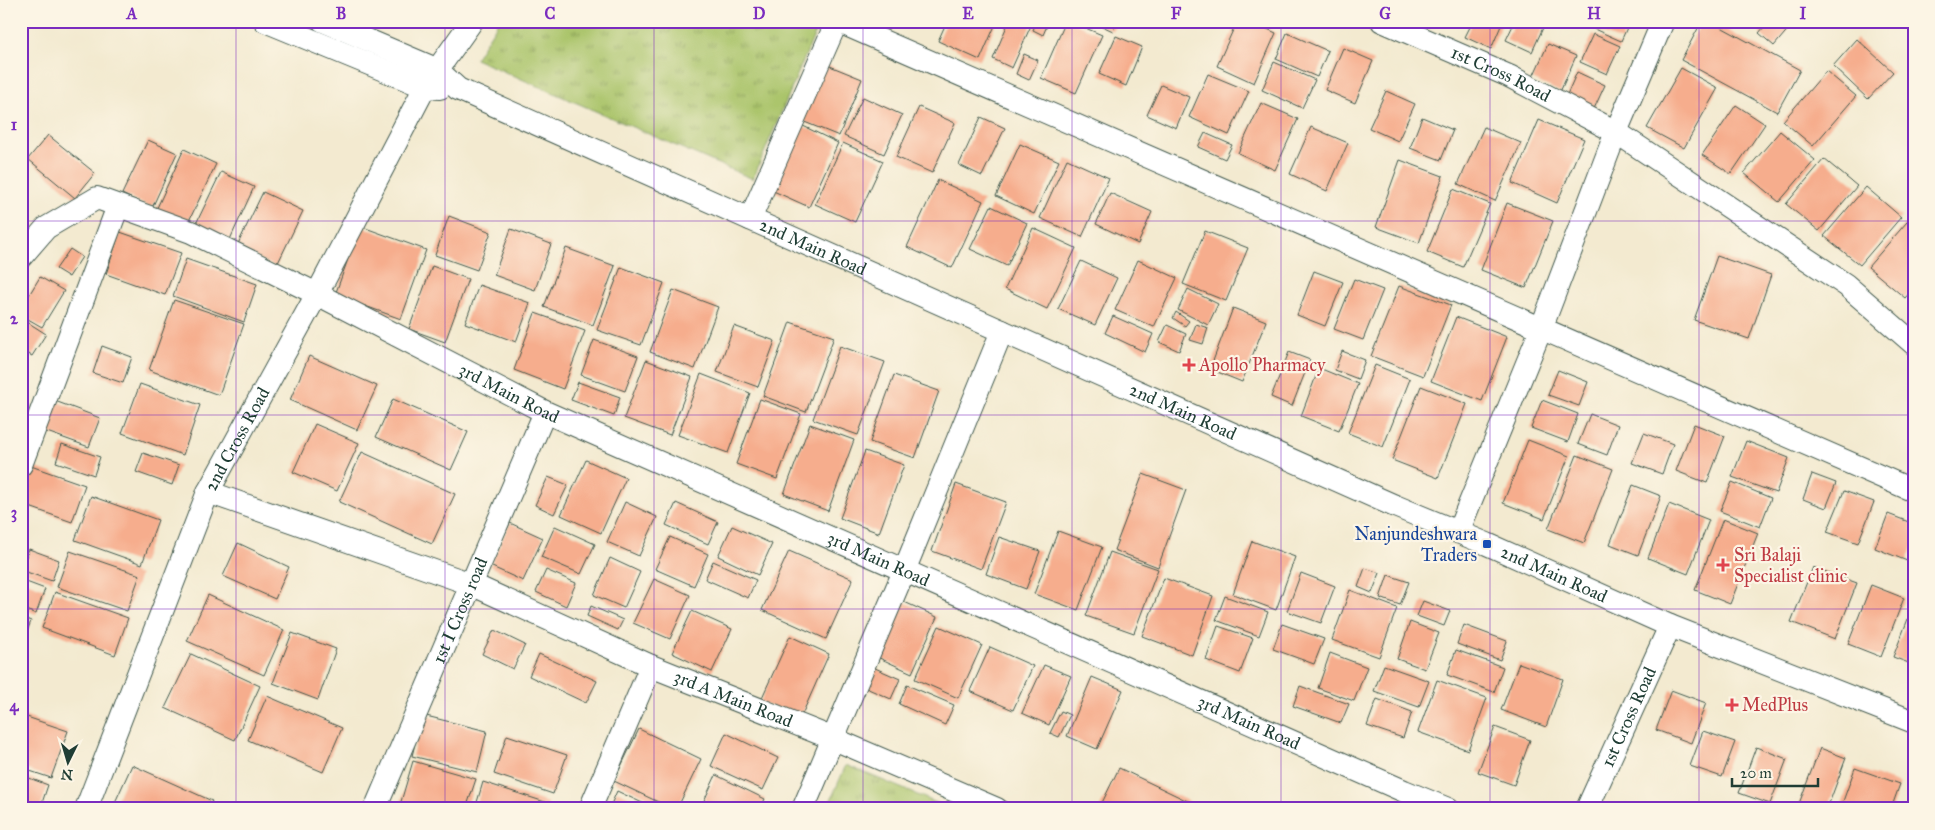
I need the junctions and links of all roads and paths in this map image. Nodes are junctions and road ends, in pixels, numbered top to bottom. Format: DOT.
graph roads {
  1 [pos="265,21"];
  2 [pos="323,21"];
  3 [pos="472,21"];
  4 [pos="837,21"];
  5 [pos="1382,21"];
  6 [pos="1663,21"];
  7 [pos="430,78"];
  8 [pos="1616,132"];
  9 [pos="118,206"];
  10 [pos="750,219"];
  11 [pos="21,257"];
  12 [pos="317,294"];
  13 [pos="1541,329"];
  14 [pos="1002,331"];
  15 [pos="1914,344"];
  16 [pos="545,412"];
  17 [pos="21,465"];
  18 [pos="1914,491"];
  19 [pos="208,492"];
  20 [pos="1458,532"];
  21 [pos="904,571"];
  22 [pos="471,584"];
  23 [pos="1670,626"];
  24 [pos="651,666"];
  25 [pos="1914,722"];
  26 [pos="834,739"];
  27 [pos="1400,800"];
  28 [pos="86,809"];
  29 [pos="375,809"];
  30 [pos="590,809"];
  31 [pos="803,809"];
  32 [pos="997,809"];
  33 [pos="1448,809"];
  34 [pos="1587,809"];
  1 -- 7 [label="street, 2nd Main Road"];
  2 -- 7 [label="street, 2nd Main Road"];
  3 -- 7 [label="street, 2nd Cross Road"];
  4 -- 10 [label="street"];
  4 -- 13 [label="street"];
  5 -- 8 [label="street, 1st Cross Road"];
  6 -- 8 [label="street"];
  7 -- 10 [label="street, 2nd Main Road"];
  7 -- 12 [label="street, 2nd Cross Road"];
  8 -- 13 [label="street"];
  8 -- 15 [label="street, 1st Cross Road"];
  9 -- 11 [label="street, 3rd Main Road"];
  9 -- 12 [label="street, 3rd Main Road"];
  9 -- 17 [label="street"];
  10 -- 14 [label="street, 2nd Main Road"];
  12 -- 16 [label="street, 3rd Main Road"];
  12 -- 19 [label="street, 2nd Cross Road"];
  13 -- 18 [label="street"];
  13 -- 20 [label="street"];
  14 -- 20 [label="street, 2nd Main Road"];
  14 -- 21 [label="street"];
  16 -- 21 [label="street, 3rd Main Road"];
  16 -- 22 [label="street, 1st I Cross road"];
  19 -- 22 [label="street, 3rd A Main Road"];
  19 -- 28 [label="street, 2nd Cross Road"];
  20 -- 23 [label="street, 2nd Main Road"];
  21 -- 26 [label="street"];
  21 -- 27 [label="street, 3rd Main Road"];
  22 -- 24 [label="street, 3rd A Main Road"];
  22 -- 29 [label="street, 1st I Cross road"];
  23 -- 25 [label="street, 2nd Main Road"];
  23 -- 34 [label="street, 1st Cross Road"];
  24 -- 26 [label="street, 3rd A Main Road"];
  24 -- 30 [label="street"];
  26 -- 31 [label="street"];
  26 -- 32 [label="street, 3rd A Main Road"];
  27 -- 33 [label="street, 3rd Main Road"];
}
